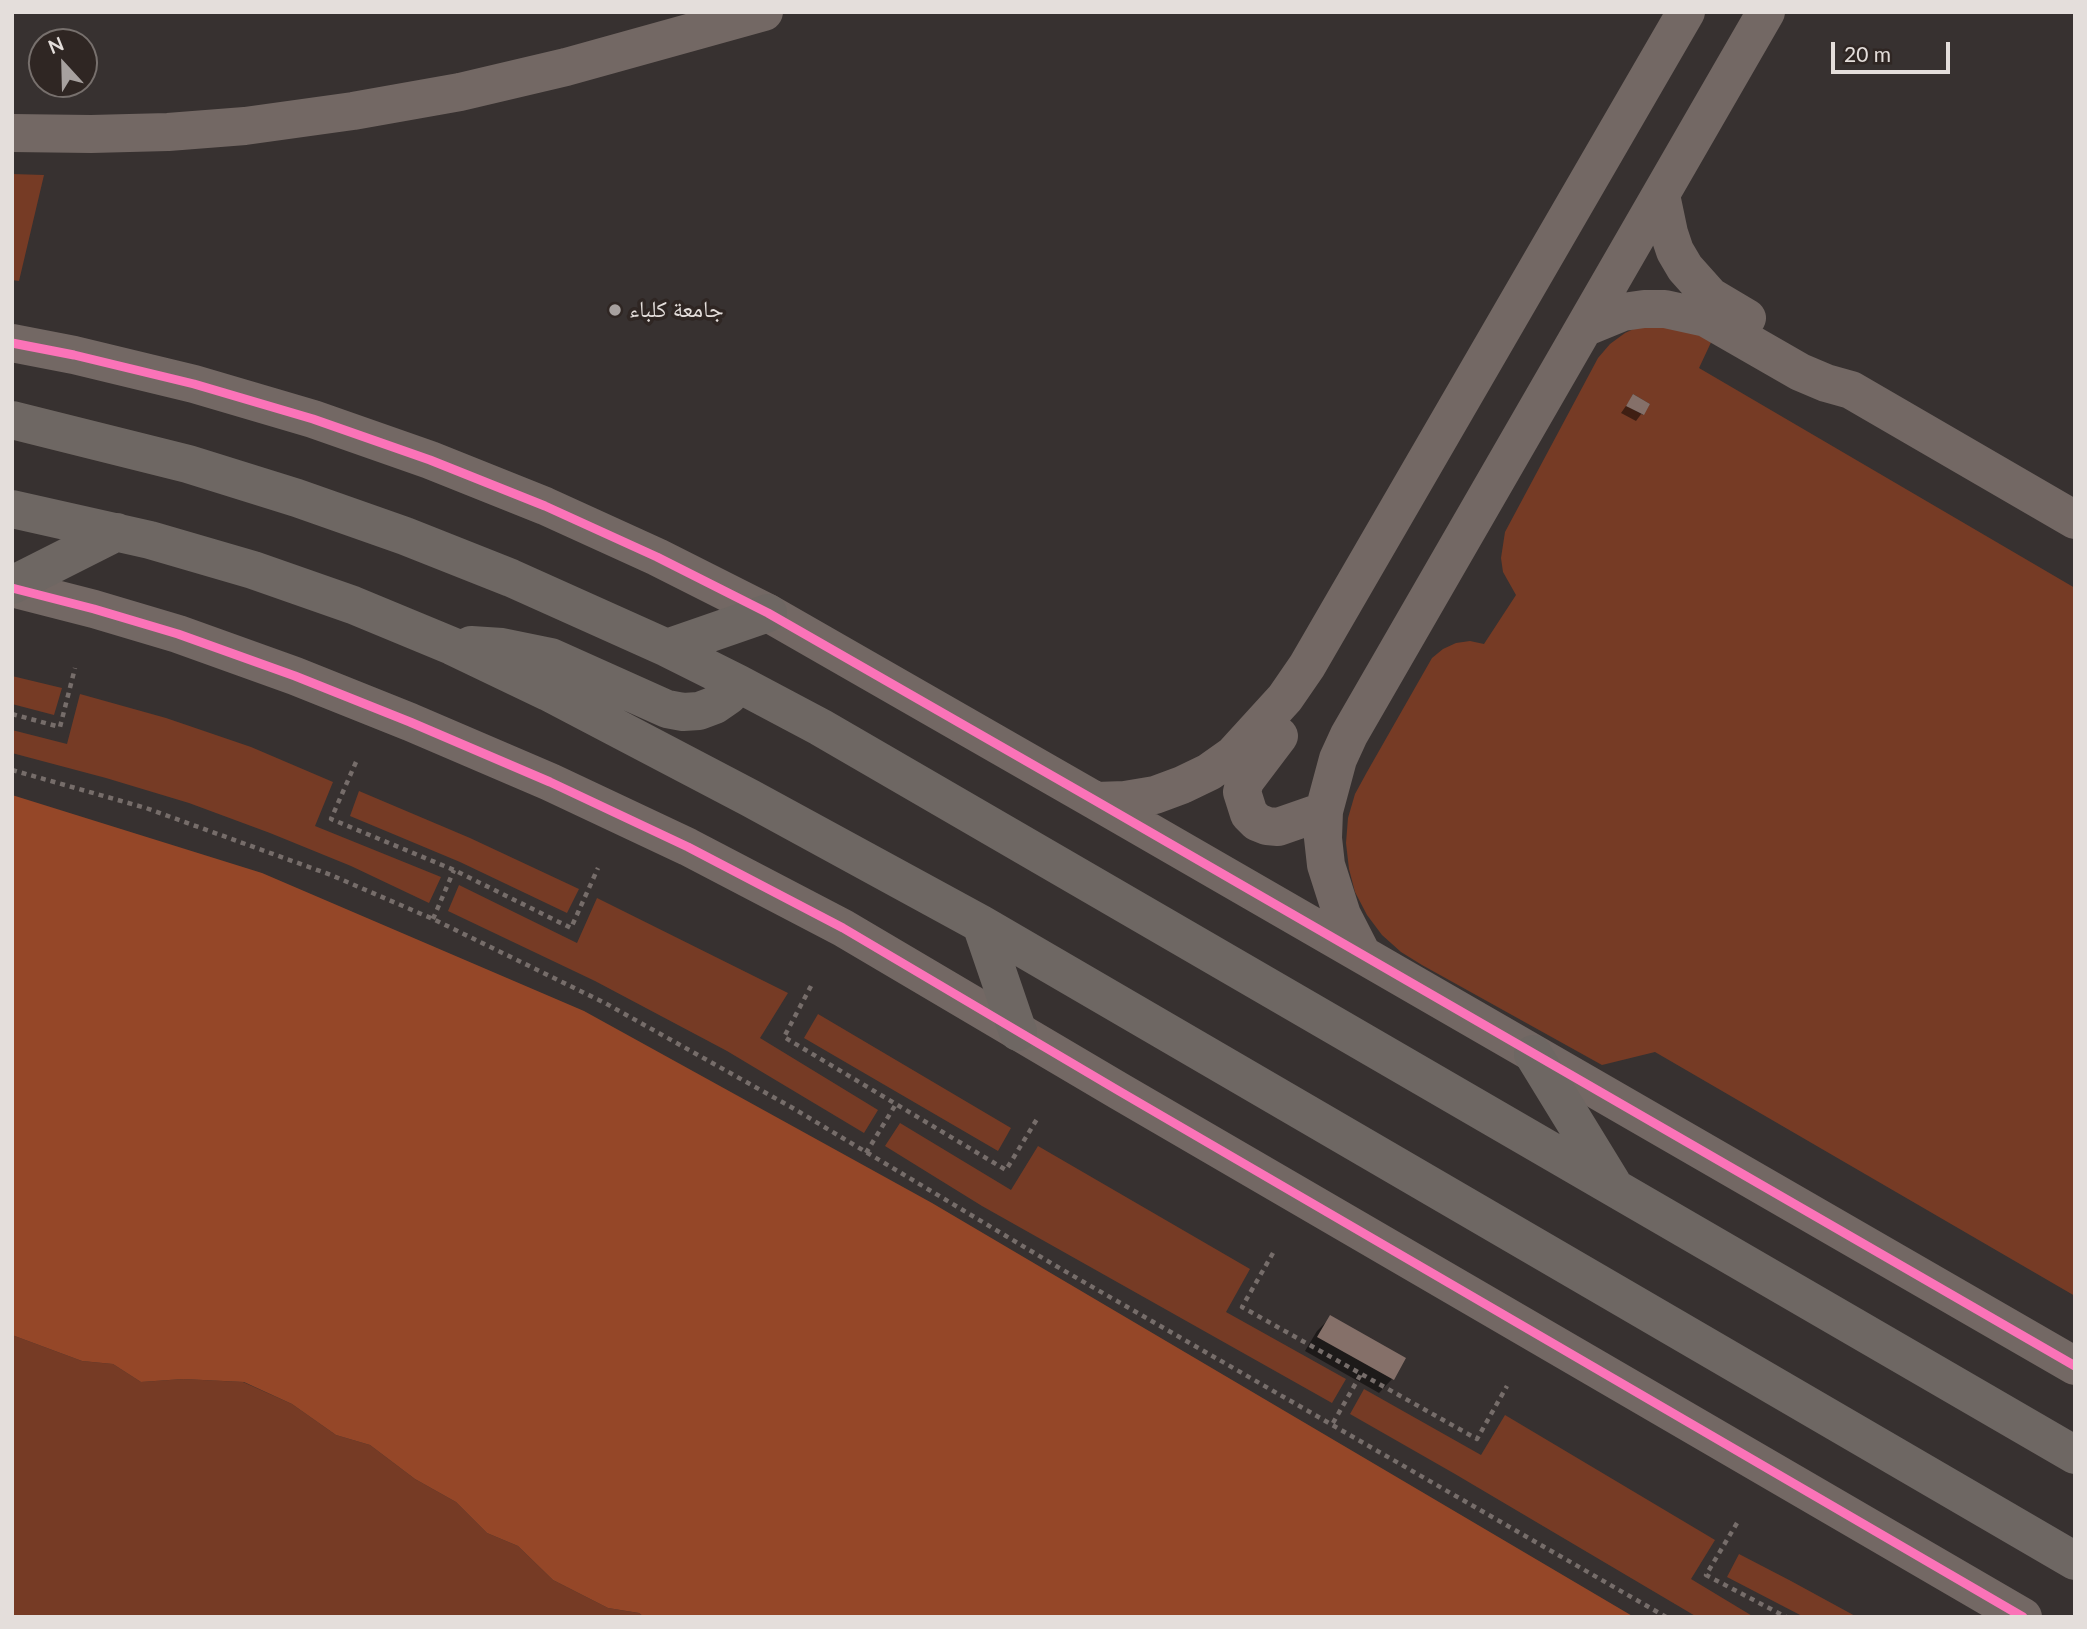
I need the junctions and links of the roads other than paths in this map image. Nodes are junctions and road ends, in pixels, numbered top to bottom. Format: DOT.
graph roads {
  1 [pos="764,12"];
  2 [pos="1686,12"];
  3 [pos="1766,12"];
  4 [pos="12,133"];
  5 [pos="1661,195"];
  6 [pos="1584,328"];
  7 [pos="12,343"];
  8 [pos="1851,390"];
  9 [pos="12,419"];
  10 [pos="12,509"];
  11 [pos="2075,520"];
  12 [pos="117,532"];
  13 [pos="12,586"];
  14 [pos="768,613"];
  15 [pos="452,646"];
  16 [pos="667,648"];
  17 [pos="1307,667"];
  18 [pos="739,684"];
  19 [pos="1096,801"];
  20 [pos="1324,811"];
  21 [pos="981,924"];
  22 [pos="1362,954"];
  23 [pos="1018,1032"];
  24 [pos="1533,1054"];
  25 [pos="1615,1188"];
  26 [pos="2075,1366"];
  27 [pos="2075,1455"];
  28 [pos="2075,1561"];
  29 [pos="2023,1617"];
  1 -- 4 [label="street"];
  2 -- 17 [label="street"];
  3 -- 5 [label="street"];
  5 -- 6 [label="street"];
  5 -- 8 [label="street"];
  6 -- 8 [label="street"];
  6 -- 20 [label="street"];
  7 -- 14 [label="street"];
  8 -- 11 [label="street"];
  9 -- 16 [label="highway"];
  10 -- 12 [label="highway"];
  12 -- 13 [label="highway"];
  12 -- 15 [label="highway"];
  13 -- 23 [label="street"];
  14 -- 16 [label="highway"];
  14 -- 19 [label="street"];
  15 -- 18 [label="highway"];
  15 -- 21 [label="highway"];
  16 -- 18 [label="highway"];
  17 -- 19 [label="street"];
  17 -- 20 [label="street"];
  18 -- 25 [label="highway"];
  19 -- 22 [label="street"];
  20 -- 22 [label="street"];
  21 -- 23 [label="highway"];
  21 -- 28 [label="highway"];
  22 -- 24 [label="street"];
  23 -- 29 [label="street"];
  24 -- 25 [label="highway"];
  24 -- 26 [label="street"];
  25 -- 27 [label="highway"];
}
